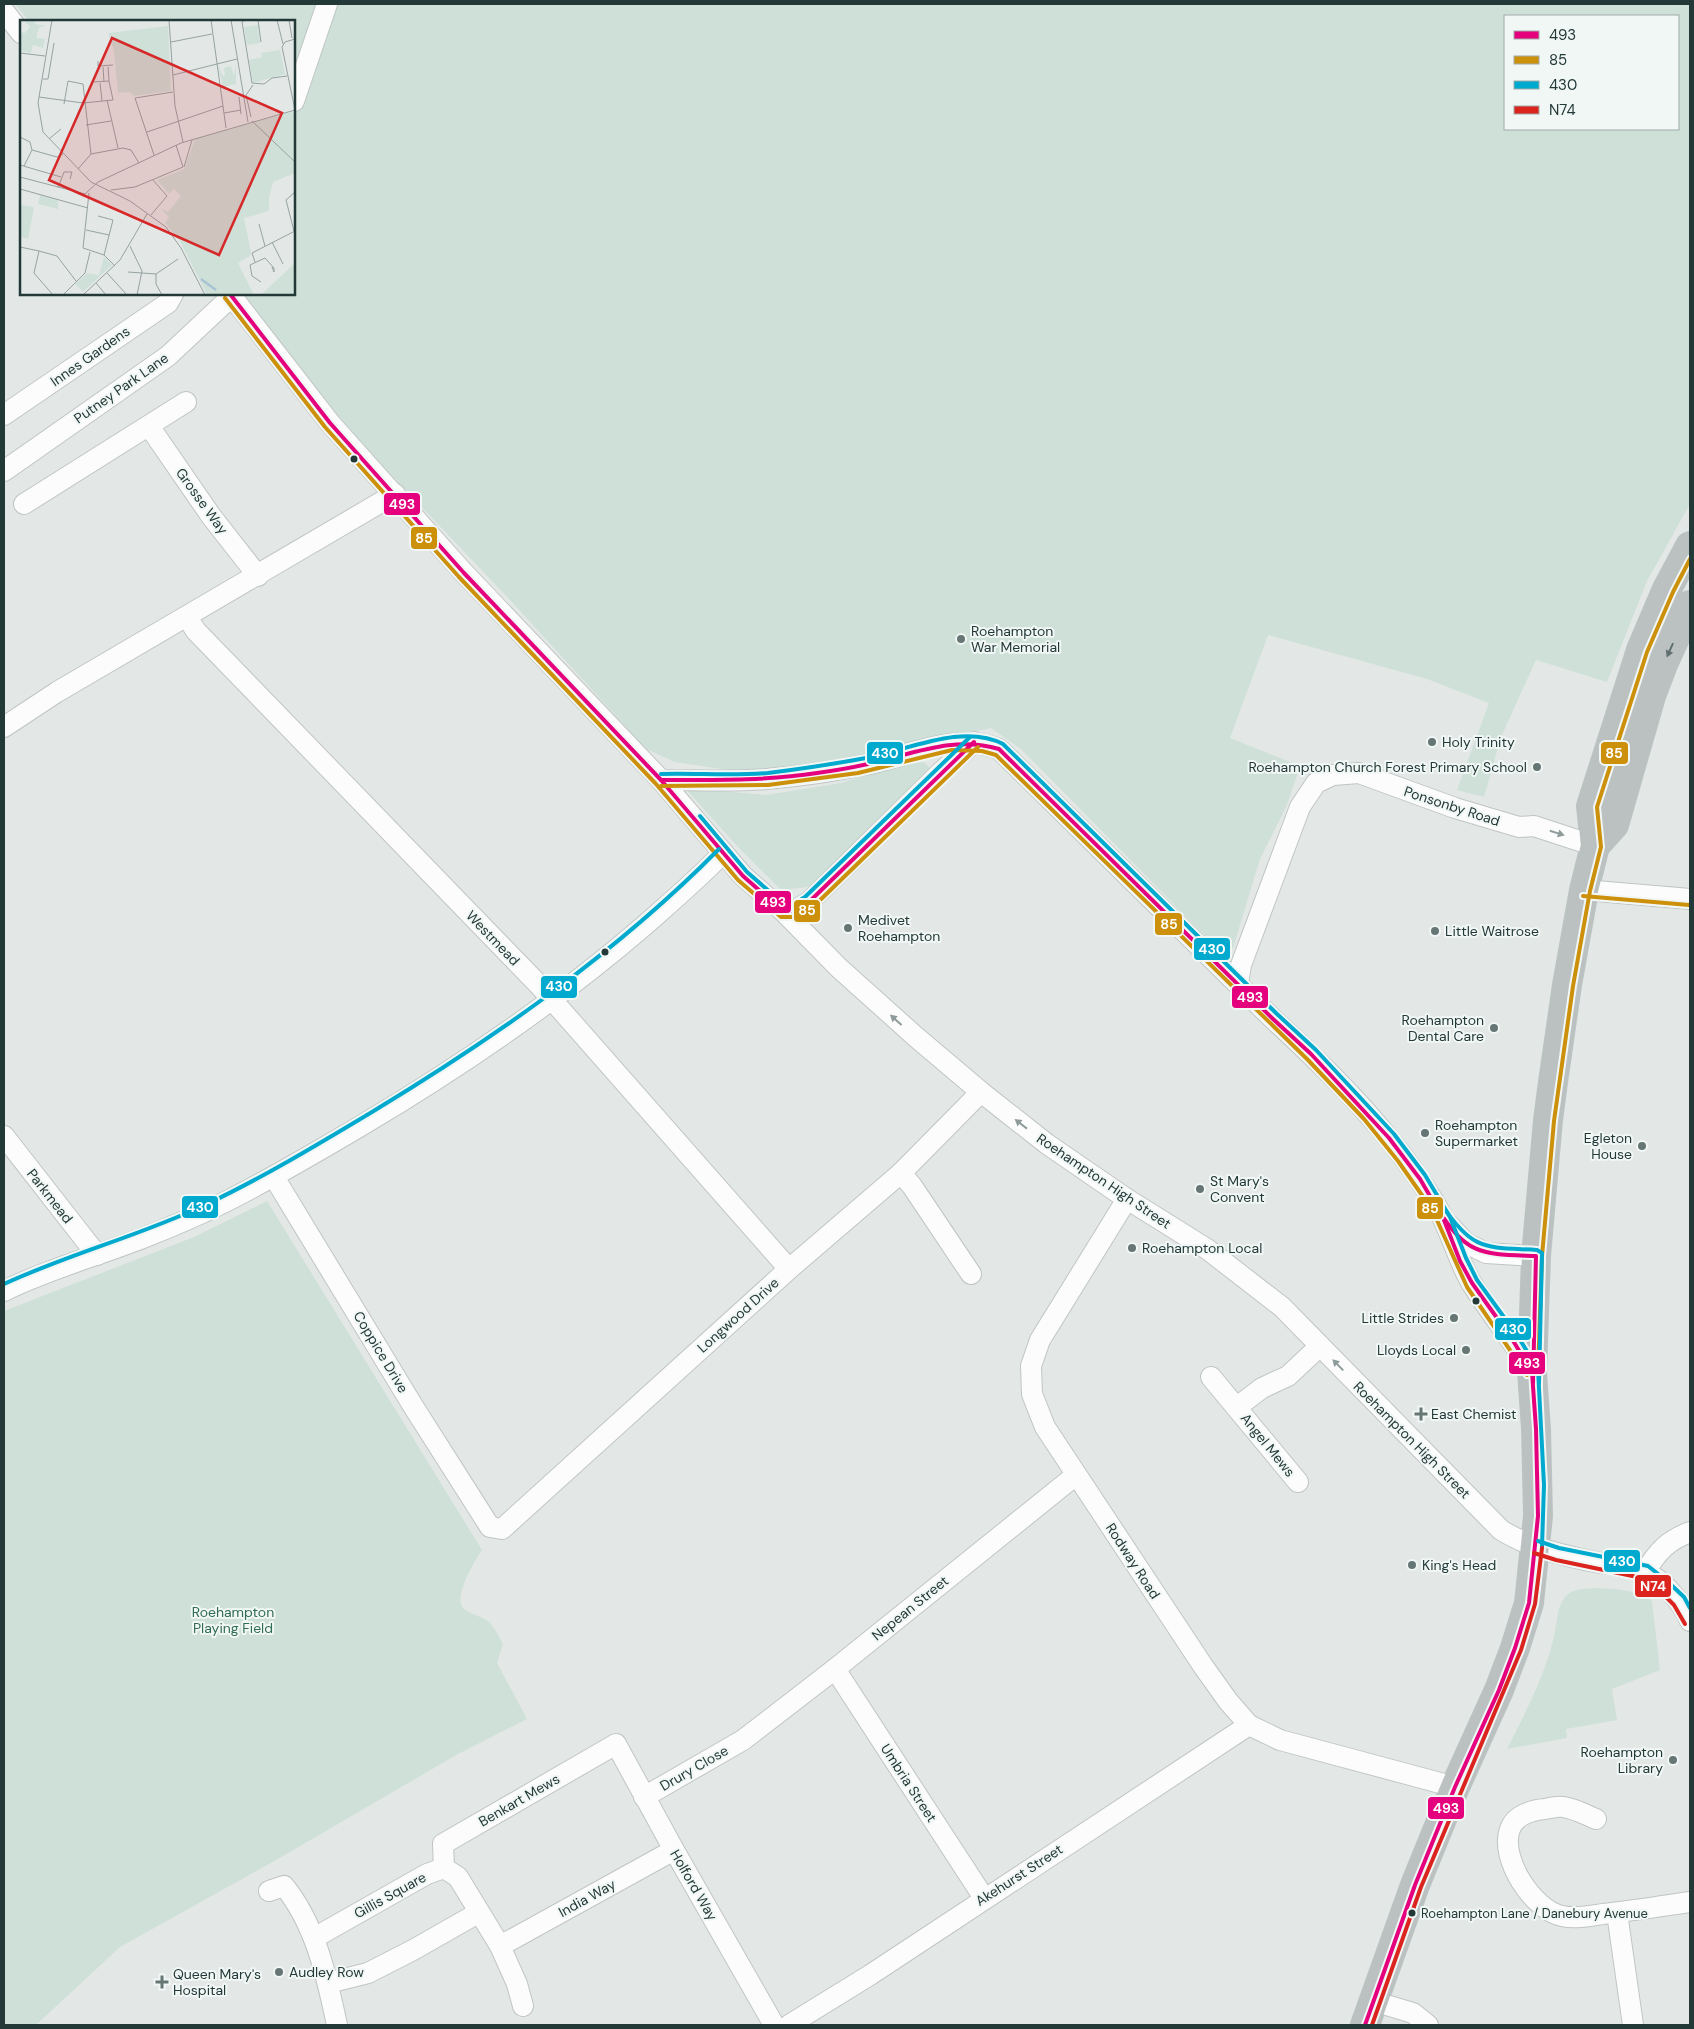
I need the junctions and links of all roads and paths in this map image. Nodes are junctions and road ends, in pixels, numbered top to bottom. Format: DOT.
graph roads {
  1 [pos="327,4"];
  2 [pos="4,11"];
  3 [pos="20,32"];
  4 [pos="295,98"];
  5 [pos="172,295"];
  6 [pos="231,295"];
  7 [pos="186,402"];
  8 [pos="4,415"];
  9 [pos="149,426"];
  10 [pos="4,470"];
  11 [pos="395,494"];
  12 [pos="24,504"];
  13 [pos="1690,546"];
  14 [pos="258,576"];
  15 [pos="1690,605"];
  16 [pos="187,617"];
  17 [pos="4,727"];
  18 [pos="974,742"];
  19 [pos="661,780"];
  20 [pos="1595,846"];
  21 [pos="723,853"];
  22 [pos="1584,890"];
  23 [pos="1690,899"];
  24 [pos="783,911"];
  25 [pos="1238,983"];
  26 [pos="552,1001"];
  27 [pos="981,1092"];
  28 [pos="4,1136"];
  29 [pos="901,1173"];
  30 [pos="274,1177"];
  31 [pos="1127,1199"];
  32 [pos="1444,1220"];
  33 [pos="97,1255"];
  34 [pos="1536,1256"];
  35 [pos="789,1269"];
  36 [pos="971,1274"];
  37 [pos="4,1291"];
  38 [pos="1320,1346"];
  39 [pos="1532,1372"];
  40 [pos="1211,1377"];
  41 [pos="1237,1407"];
  42 [pos="1076,1475"];
  43 [pos="1298,1482"];
  44 [pos="490,1527"];
  45 [pos="1690,1532"];
  46 [pos="1536,1547"];
  47 [pos="1645,1572"];
  48 [pos="1690,1621"];
  49 [pos="835,1669"];
  50 [pos="1249,1725"];
  51 [pos="743,1740"];
  52 [pos="616,1744"];
  53 [pos="1455,1787"];
  54 [pos="644,1797"];
  55 [pos="1596,1819"];
  56 [pos="674,1850"];
  57 [pos="444,1868"];
  58 [pos="269,1891"];
  59 [pos="984,1898"];
  60 [pos="1690,1902"];
  61 [pos="478,1913"];
  62 [pos="1617,1913"];
  63 [pos="314,1938"];
  64 [pos="500,1946"];
  65 [pos="328,1983"];
  66 [pos="522,2006"];
  67 [pos="1369,2013"];
  68 [pos="337,2025"];
  69 [pos="774,2025"];
  70 [pos="789,2025"];
  71 [pos="1428,2025"];
  72 [pos="1633,2025"];
  1 -- 4 [label="street"];
  2 -- 3 [label="street"];
  5 -- 8 [label="street, Innes Gardens"];
  6 -- 10 [label="street, Putney Park Lane"];
  6 -- 11 [label="street, Roehampton High Street"];
  7 -- 9 [label="street"];
  9 -- 12 [label="street"];
  9 -- 14 [label="street, Grosse Way"];
  11 -- 14 [label="street"];
  11 -- 19 [label="street, Roehampton High Street"];
  13 -- 20 [label="highway"];
  14 -- 16 [label="street"];
  15 -- 20 [label="highway, one-way"];
  16 -- 17 [label="street"];
  16 -- 26 [label="street, Westmead"];
  18 -- 19 [label="street"];
  18 -- 24 [label="street"];
  18 -- 25 [label="street"];
  19 -- 21 [label="street, Roehampton High Street"];
  20 -- 22 [label="highway"];
  25 -- 20 [label="street, Ponsonby Road, one-way"];
  21 -- 24 [label="street, Roehampton High Street"];
  21 -- 26 [label="street"];
  22 -- 23 [label="street"];
  22 -- 34 [label="highway"];
  27 -- 24 [label="street, Roehampton High Street, one-way"];
  25 -- 32 [label="street"];
  26 -- 30 [label="street"];
  26 -- 35 [label="street, Westmead"];
  27 -- 29 [label="street, Longwood Drive"];
  31 -- 27 [label="street, Roehampton High Street, one-way"];
  28 -- 33 [label="street, Parkmead"];
  29 -- 35 [label="street, Longwood Drive"];
  29 -- 36 [label="street"];
  30 -- 33 [label="street"];
  30 -- 44 [label="street, Coppice Drive"];
  31 -- 38 [label="street, Roehampton High Street"];
  31 -- 42 [label="street, Rodway Road"];
  32 -- 34 [label="street"];
  32 -- 39 [label="street"];
  33 -- 37 [label="street"];
  34 -- 39 [label="highway"];
  35 -- 44 [label="street, Longwood Drive"];
  38 -- 41 [label="street, Angel Mews"];
  46 -- 38 [label="street, Roehampton High Street, one-way"];
  39 -- 46 [label="highway"];
  40 -- 41 [label="street, Angel Mews"];
  41 -- 43 [label="street, Angel Mews"];
  42 -- 49 [label="street, Nepean Street"];
  42 -- 50 [label="street, Rodway Road"];
  45 -- 47 [label="street"];
  46 -- 47 [label="street, Roehampton High Street"];
  46 -- 53 [label="highway"];
  47 -- 48 [label="street"];
  49 -- 51 [label="street, Nepean Street"];
  49 -- 59 [label="street, Umbria Street"];
  50 -- 53 [label="street, Rodway Road"];
  50 -- 59 [label="street, Akehurst Street"];
  51 -- 54 [label="street, Drury Close"];
  52 -- 54 [label="street, Holford Way"];
  52 -- 57 [label="street, Benkart Mews"];
  53 -- 67 [label="highway"];
  54 -- 56 [label="street, Holford Way"];
  55 -- 62 [label="street"];
  56 -- 64 [label="street, India Way"];
  56 -- 69 [label="street, Holford Way"];
  57 -- 61 [label="street, Gillis Square"];
  57 -- 63 [label="street, Gillis Square"];
  58 -- 63 [label="street"];
  59 -- 70 [label="street, Akehurst Street"];
  60 -- 62 [label="street"];
  61 -- 64 [label="street, Gillis Square"];
  61 -- 65 [label="street"];
  62 -- 72 [label="street"];
  63 -- 65 [label="street"];
  64 -- 66 [label="street, Gillis Square"];
  65 -- 68 [label="street"];
  67 -- 71 [label="street"];
}
